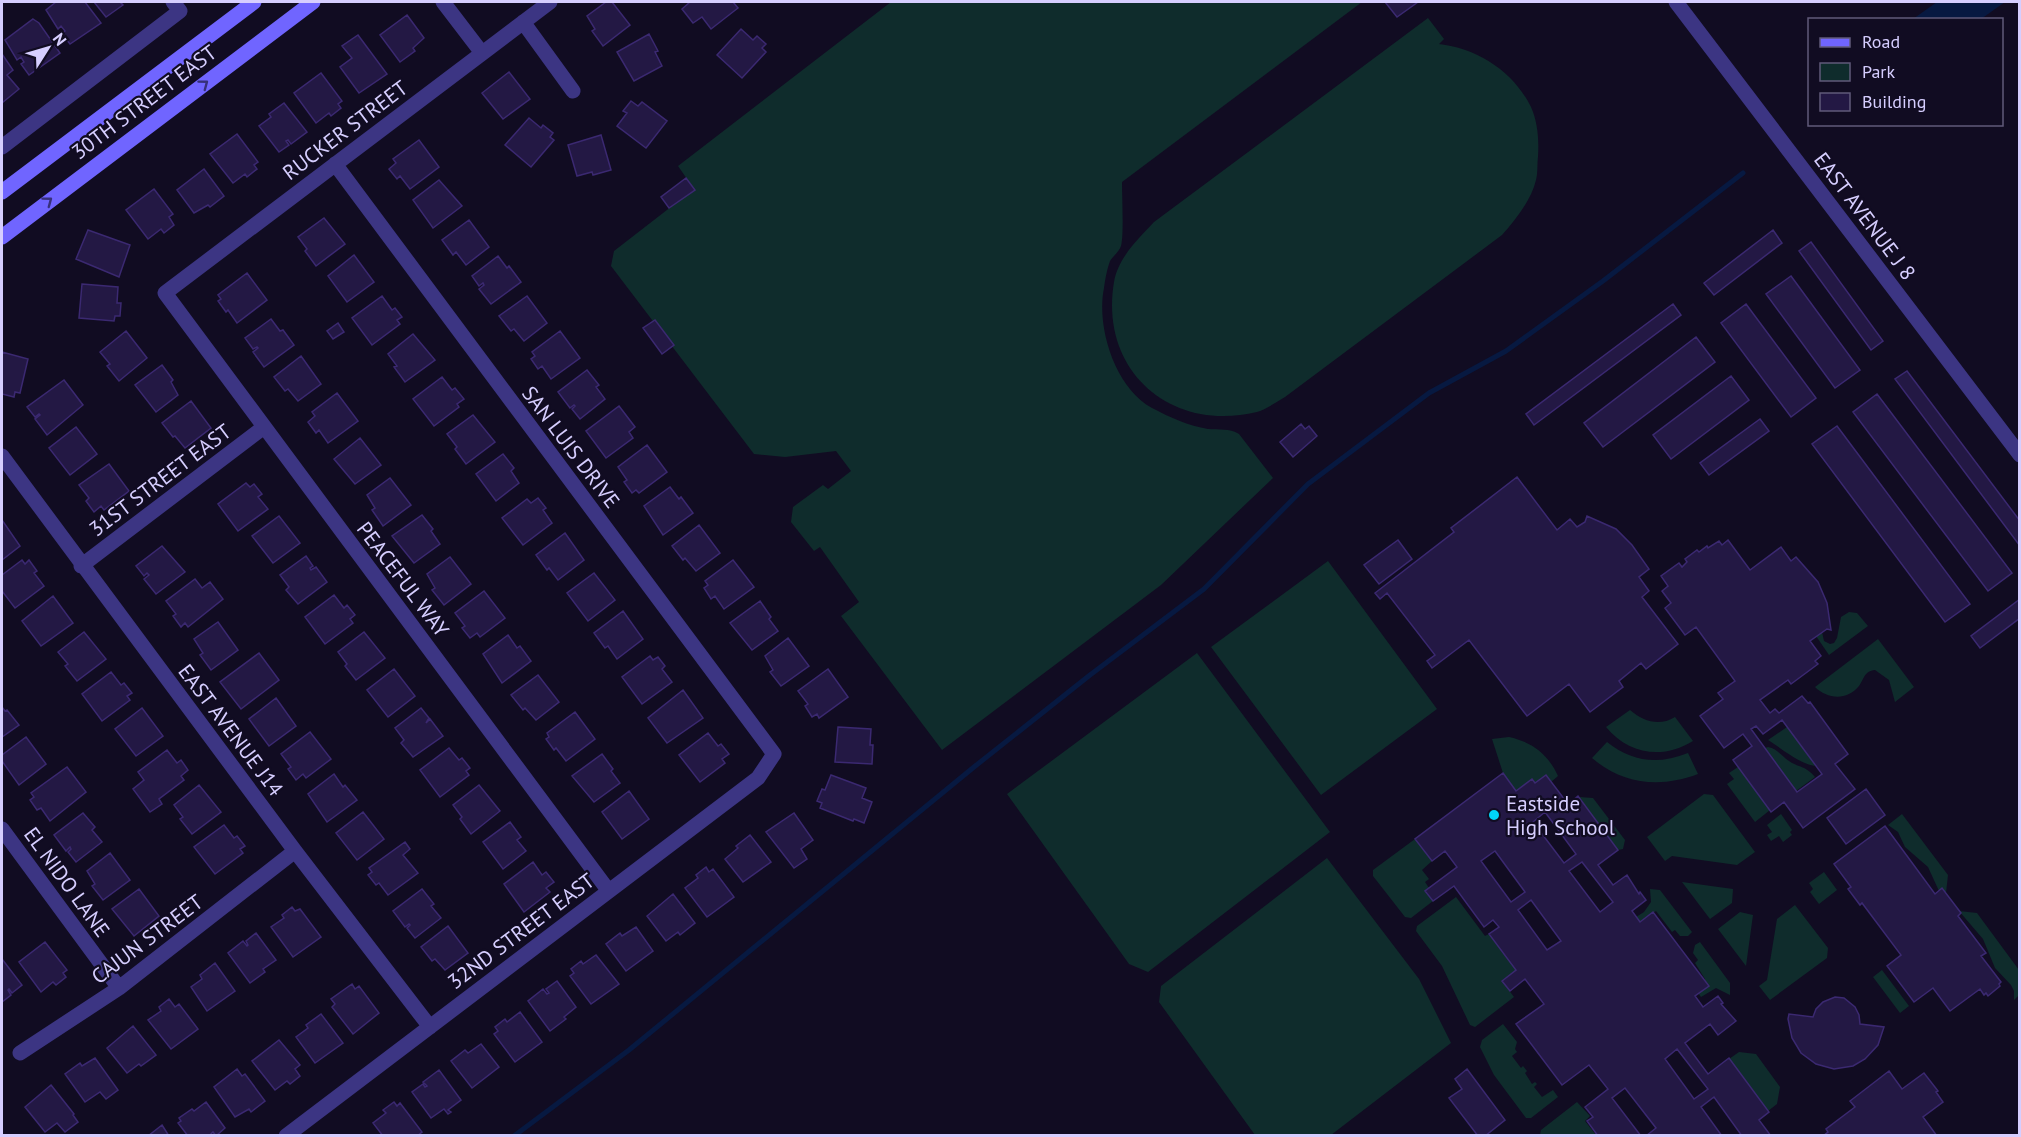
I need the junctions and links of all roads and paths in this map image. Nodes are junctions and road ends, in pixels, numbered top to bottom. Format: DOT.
graph roads {
  1 [pos="254,2"];
  2 [pos="312,2"];
  3 [pos="443,2"];
  4 [pos="550,2"];
  5 [pos="1676,2"];
  6 [pos="177,6"];
  7 [pos="523,22"];
  8 [pos="482,53"];
  9 [pos="573,91"];
  10 [pos="2,147"];
  11 [pos="335,164"];
  12 [pos="2,192"];
  13 [pos="2,237"];
  14 [pos="165,292"];
  15 [pos="264,427"];
  16 [pos="2019,455"];
  17 [pos="2,456"];
  18 [pos="81,566"];
  19 [pos="774,754"];
  20 [pos="2,829"];
  21 [pos="295,851"];
  22 [pos="608,891"];
  23 [pos="119,988"];
  24 [pos="430,1027"];
  25 [pos="20,1053"];
  26 [pos="286,1136"];
  1 -- 12 [label="main road, 30TH STREET EAST"];
  13 -- 2 [label="main road, 30TH STREET EAST, one-way"];
  3 -- 8 [label="street"];
  4 -- 7 [label="street, RUCKER STREET"];
  5 -- 16 [label="street, EAST AVENUE J 8"];
  6 -- 10 [label="street"];
  7 -- 8 [label="street, RUCKER STREET"];
  7 -- 9 [label="street"];
  8 -- 11 [label="street, RUCKER STREET"];
  11 -- 14 [label="street, RUCKER STREET"];
  11 -- 19 [label="street, SAN LUIS DRIVE"];
  14 -- 15 [label="street, PEACEFUL WAY"];
  15 -- 18 [label="street, 31ST STREET EAST"];
  15 -- 22 [label="street, PEACEFUL WAY"];
  17 -- 18 [label="street, EAST AVENUE J14"];
  18 -- 21 [label="street, EAST AVENUE J14"];
  19 -- 22 [label="street, 32ND STREET EAST"];
  20 -- 23 [label="street, EL NIDO LANE"];
  21 -- 23 [label="street, CAJUN STREET"];
  21 -- 24 [label="street, EAST AVENUE J14"];
  22 -- 24 [label="street, 32ND STREET EAST"];
  23 -- 25 [label="street, CAJUN STREET"];
  24 -- 26 [label="street, 32ND STREET EAST"];
}
